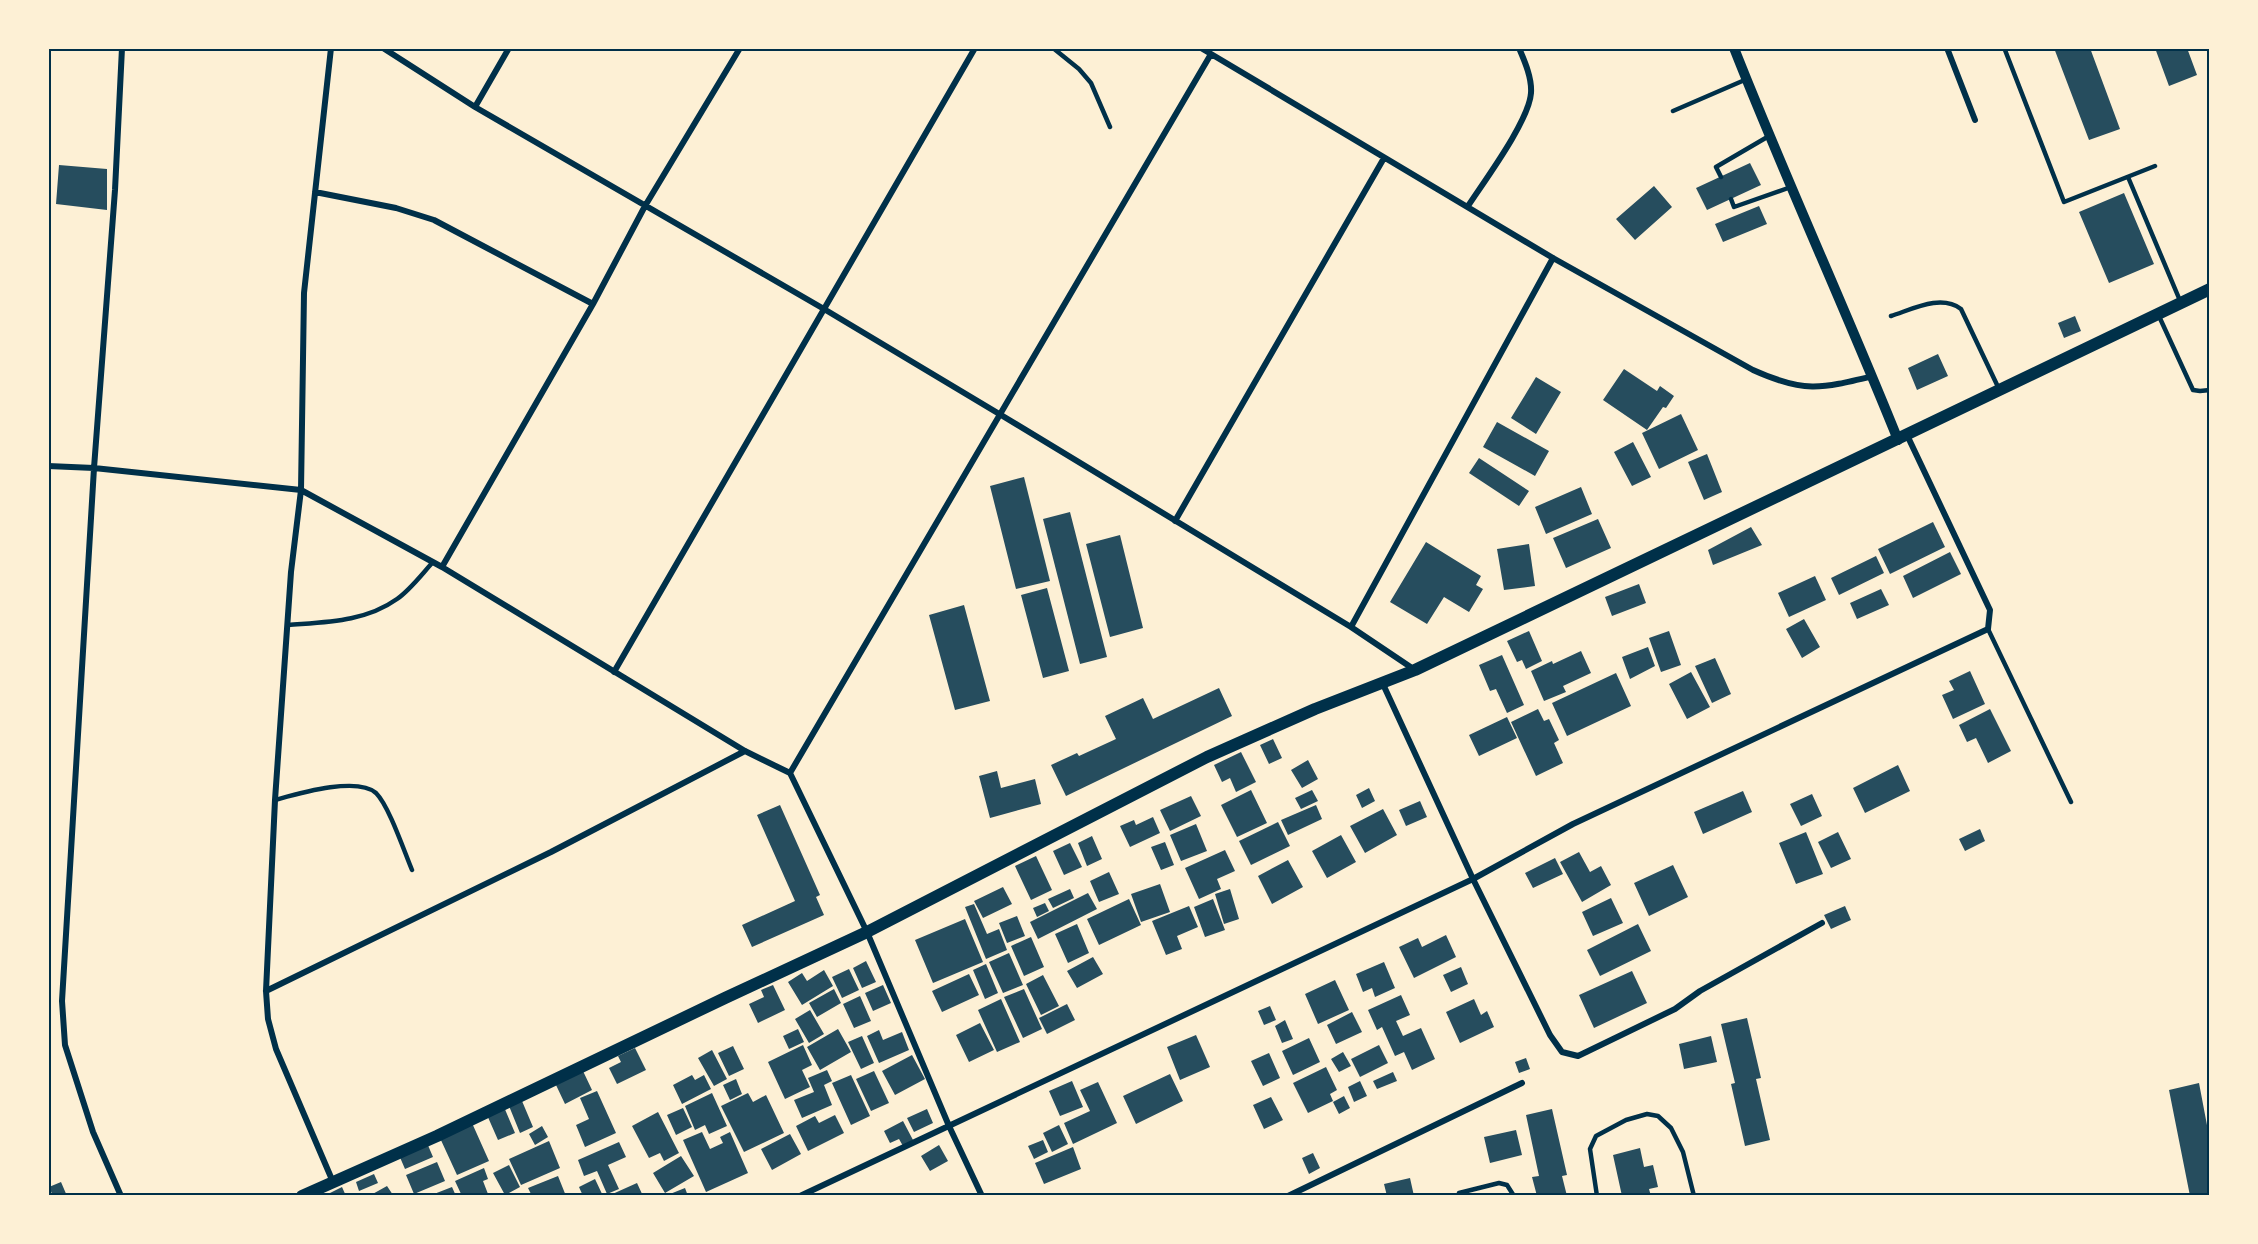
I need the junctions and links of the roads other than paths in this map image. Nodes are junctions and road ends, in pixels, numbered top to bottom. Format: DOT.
graph roads {
  1 [pos="122,48"];
  2 [pos="331,48"];
  3 [pos="382,48"];
  4 [pos="509,48"];
  5 [pos="740,48"];
  6 [pos="975,48"];
  7 [pos="1053,48"];
  8 [pos="1201,48"];
  9 [pos="1519,48"];
  10 [pos="1734,48"];
  11 [pos="1947,48"];
  12 [pos="2005,50"];
  13 [pos="1211,54"];
  14 [pos="1747,79"];
  15 [pos="475,106"];
  16 [pos="1673,111"];
  17 [pos="1975,120"];
  18 [pos="1110,127"];
  19 [pos="1769,136"];
  20 [pos="1384,158"];
  21 [pos="2155,166"];
  22 [pos="1721,177"];
  23 [pos="2128,177"];
  24 [pos="1791,186"];
  25 [pos="315,192"];
  26 [pos="1731,199"];
  27 [pos="645,206"];
  28 [pos="1468,206"];
  29 [pos="1553,258"];
  30 [pos="2210,289"];
  31 [pos="2181,303"];
  32 [pos="593,304"];
  33 [pos="824,309"];
  34 [pos="2158,314"];
  35 [pos="1891,316"];
  36 [pos="1873,376"];
  37 [pos="2210,390"];
  38 [pos="2000,391"];
  39 [pos="1001,415"];
  40 [pos="1902,437"];
  41 [pos="48,466"];
  42 [pos="94,468"];
  43 [pos="301,490"];
  44 [pos="1175,521"];
  45 [pos="433,562"];
  46 [pos="442,567"];
  47 [pos="288,625"];
  48 [pos="1351,627"];
  49 [pos="1988,629"];
  50 [pos="1415,670"];
  51 [pos="614,672"];
  52 [pos="1382,682"];
  53 [pos="745,751"];
  54 [pos="790,773"];
  55 [pos="275,800"];
  56 [pos="2071,802"];
  57 [pos="412,870"];
  58 [pos="1473,879"];
  59 [pos="1822,923"];
  60 [pos="867,932"];
  61 [pos="266,991"];
  62 [pos="1522,1083"];
  63 [pos="949,1126"];
  64 [pos="333,1182"];
  65 [pos="1459,1193"];
  66 [pos="121,1196"];
  67 [pos="302,1196"];
  68 [pos="800,1196"];
  69 [pos="982,1196"];
  70 [pos="1288,1196"];
  71 [pos="1514,1196"];
  72 [pos="1597,1196"];
  73 [pos="1694,1196"];
  1 -- 42 [label="street"];
  2 -- 25 [label="street"];
  3 -- 15 [label="street"];
  4 -- 15 [label="street"];
  5 -- 27 [label="street"];
  6 -- 33 [label="street"];
  7 -- 18 [label="lane"];
  8 -- 13 [label="street"];
  9 -- 28 [label="street"];
  10 -- 14 [label="street"];
  11 -- 17 [label="street"];
  12 -- 23 [label="lane"];
  13 -- 20 [label="street"];
  13 -- 39 [label="street"];
  14 -- 16 [label="lane"];
  14 -- 19 [label="street"];
  15 -- 27 [label="street"];
  19 -- 22 [label="lane"];
  19 -- 24 [label="street"];
  20 -- 28 [label="street"];
  20 -- 44 [label="street"];
  21 -- 23 [label="lane"];
  23 -- 31 [label="lane"];
  24 -- 26 [label="lane"];
  24 -- 36 [label="street"];
  25 -- 32 [label="street"];
  25 -- 43 [label="street"];
  27 -- 32 [label="street"];
  27 -- 33 [label="street"];
  28 -- 29 [label="street"];
  29 -- 36 [label="street"];
  29 -- 48 [label="street"];
  30 -- 31 [label="main road"];
  31 -- 34 [label="main road"];
  32 -- 46 [label="street"];
  33 -- 39 [label="street"];
  33 -- 51 [label="street"];
  34 -- 37 [label="lane"];
  34 -- 38 [label="main road"];
  35 -- 38 [label="lane"];
  36 -- 40 [label="street"];
  38 -- 40 [label="main road"];
  39 -- 44 [label="street"];
  39 -- 54 [label="street"];
  40 -- 49 [label="street"];
  40 -- 50 [label="main road"];
  41 -- 42 [label="street"];
  42 -- 43 [label="street"];
  42 -- 66 [label="street"];
  43 -- 45 [label="street"];
  43 -- 47 [label="street"];
  44 -- 48 [label="street"];
  45 -- 46 [label="street"];
  45 -- 47 [label="lane"];
  46 -- 51 [label="street"];
  47 -- 55 [label="street"];
  48 -- 50 [label="street"];
  49 -- 56 [label="lane"];
  49 -- 58 [label="street"];
  50 -- 52 [label="main road"];
  51 -- 53 [label="street"];
  52 -- 58 [label="street"];
  52 -- 60 [label="main road"];
  53 -- 54 [label="street"];
  53 -- 61 [label="street"];
  54 -- 60 [label="street"];
  55 -- 57 [label="lane"];
  55 -- 61 [label="street"];
  58 -- 59 [label="street"];
  58 -- 63 [label="street"];
  60 -- 63 [label="street"];
  60 -- 64 [label="main road"];
  61 -- 64 [label="street"];
  62 -- 70 [label="street"];
  63 -- 68 [label="street"];
  63 -- 69 [label="street"];
  64 -- 67 [label="main road"];
  65 -- 71 [label="lane"];
  72 -- 73 [label="lane"];
}
